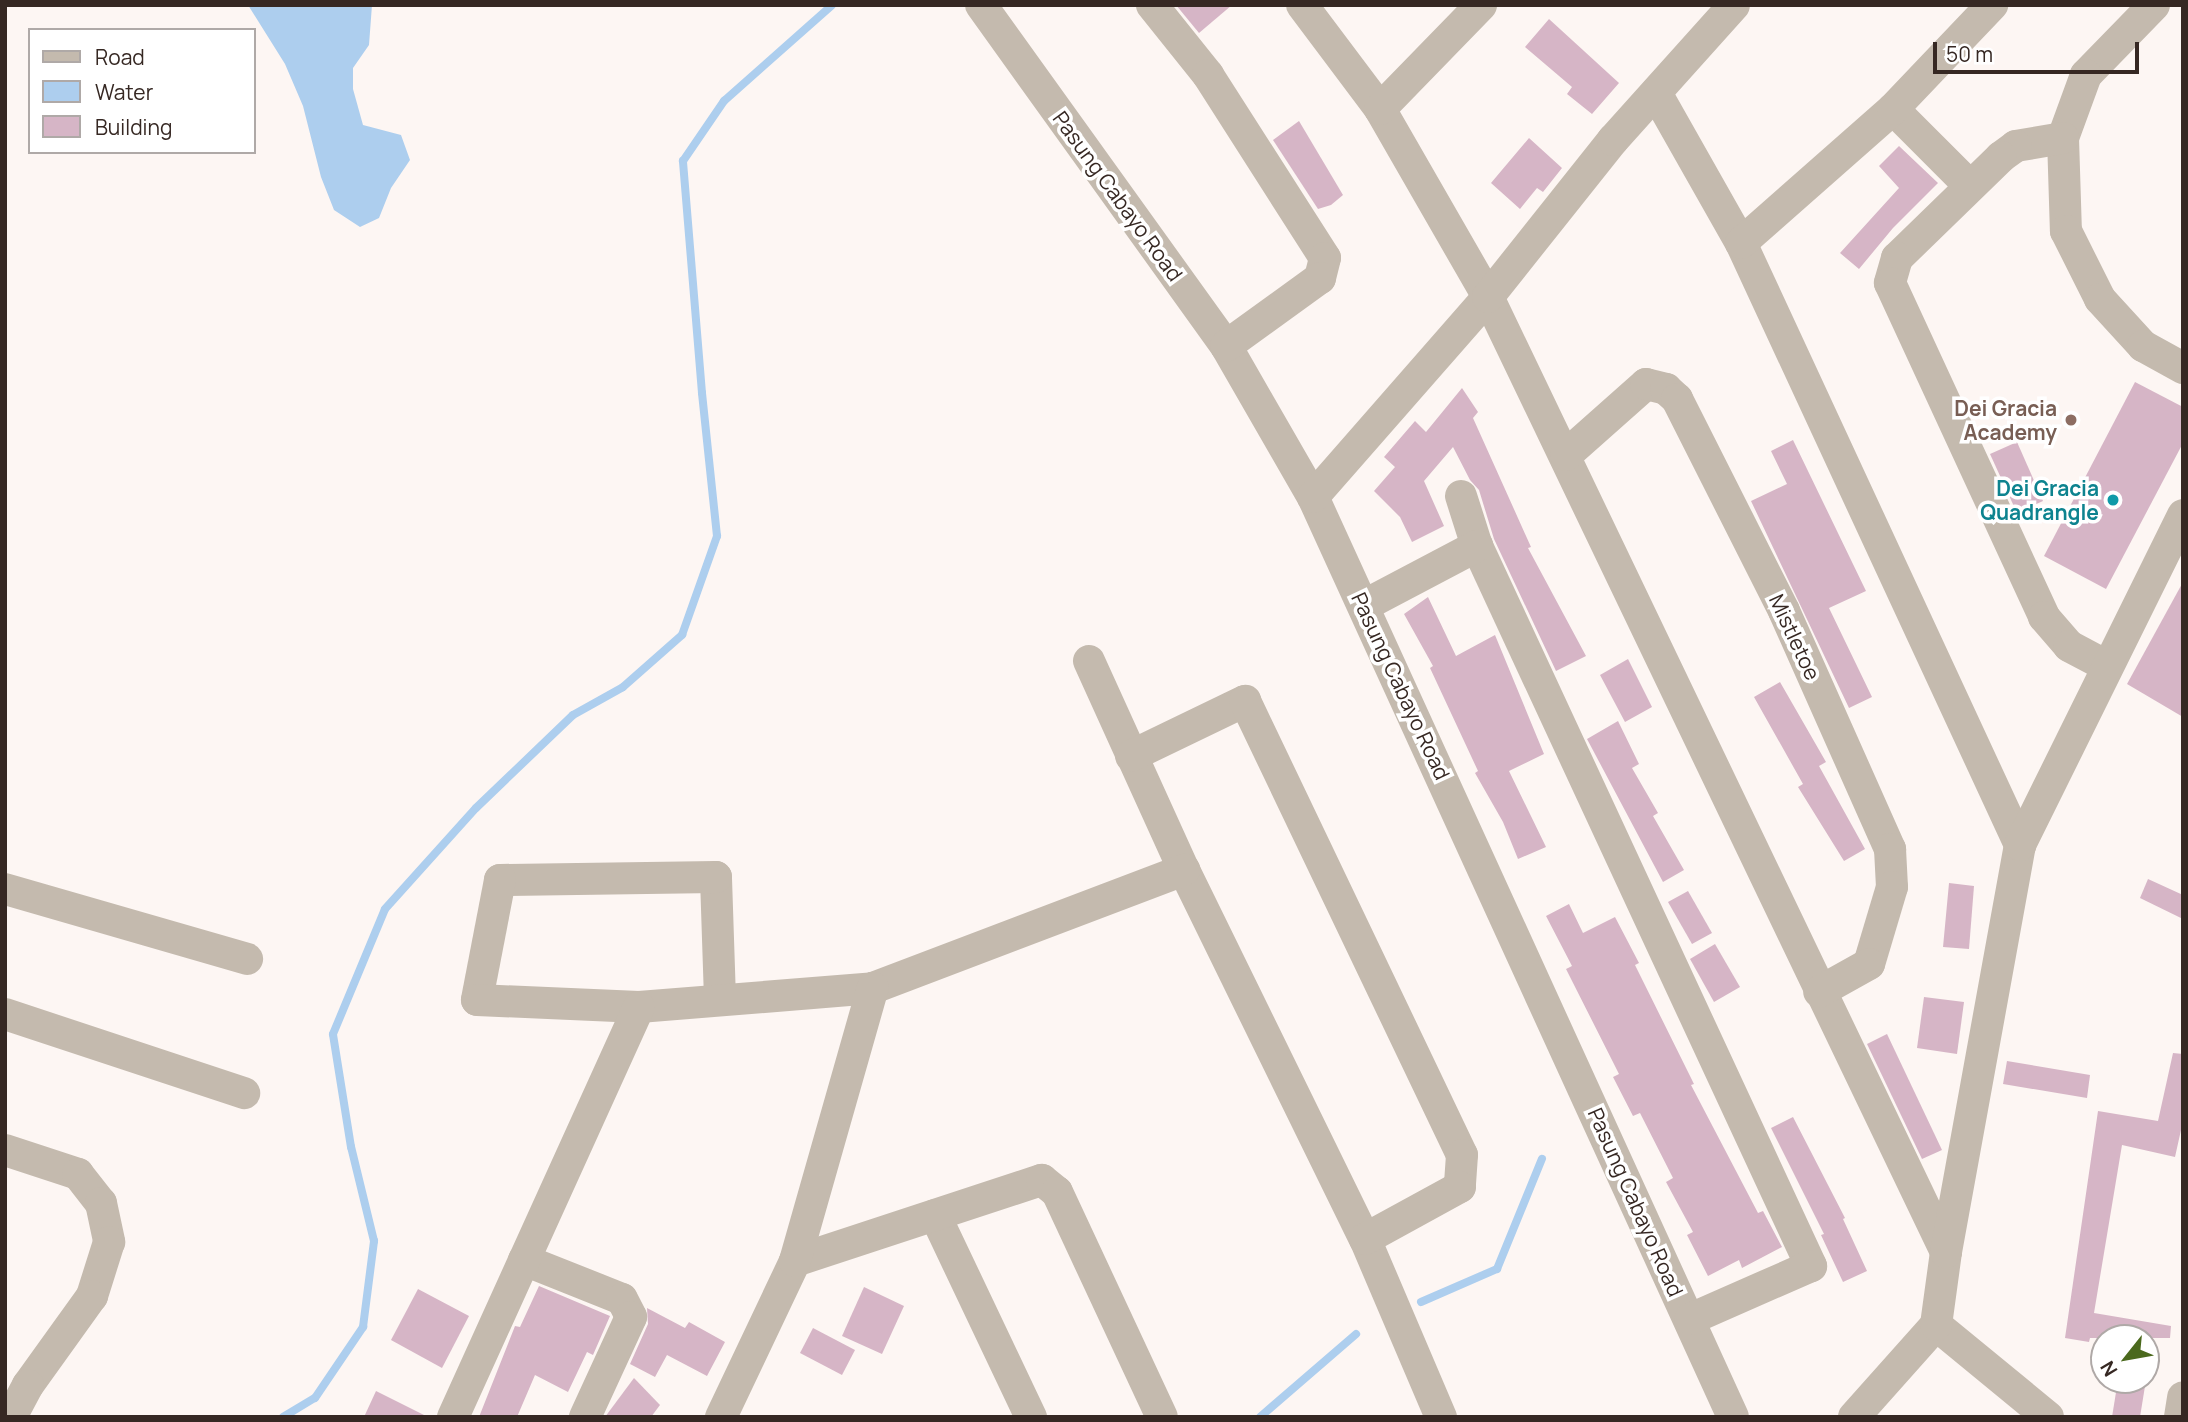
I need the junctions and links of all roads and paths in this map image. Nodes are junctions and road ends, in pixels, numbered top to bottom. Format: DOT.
graph roads {
  1 [pos="981,5"];
  2 [pos="1152,5"];
  3 [pos="1302,5"];
  4 [pos="1734,5"];
  5 [pos="1992,5"];
  6 [pos="2154,5"];
  7 [pos="1465,11"];
  8 [pos="1656,93"];
  9 [pos="1380,109"];
  10 [pos="1893,109"];
  11 [pos="2063,138"];
  12 [pos="1969,186"];
  13 [pos="1741,243"];
  14 [pos="1488,297"];
  15 [pos="1226,346"];
  16 [pos="2183,368"];
  17 [pos="1566,455"];
  18 [pos="1461,496"];
  19 [pos="1313,497"];
  20 [pos="2183,515"];
  21 [pos="1477,546"];
  22 [pos="1365,605"];
  23 [pos="1089,661"];
  24 [pos="2107,666"];
  25 [pos="1130,756"];
  26 [pos="2020,845"];
  27 [pos="1184,870"];
  28 [pos="5,889"];
  29 [pos="247,959"];
  30 [pos="873,988"];
  31 [pos="1819,992"];
  32 [pos="720,999"];
  33 [pos="639,1007"];
  34 [pos="5,1014"];
  35 [pos="244,1093"];
  36 [pos="5,1150"];
  37 [pos="935,1215"];
  38 [pos="1365,1239"];
  39 [pos="1946,1252"];
  40 [pos="524,1260"];
  41 [pos="795,1261"];
  42 [pos="1690,1319"];
  43 [pos="1936,1325"];
  44 [pos="16,1382"];
  45 [pos="2183,1397"];
  46 [pos="11,1417"];
  47 [pos="453,1417"];
  48 [pos="585,1417"];
  49 [pos="721,1417"];
  50 [pos="1031,1417"];
  51 [pos="1162,1417"];
  52 [pos="1441,1417"];
  53 [pos="1732,1417"];
  54 [pos="1854,1417"];
  55 [pos="2048,1417"];
  56 [pos="2180,1417"];
  1 -- 15 [label="street, Pasung Cabayo Road"];
  2 -- 15 [label="street"];
  3 -- 9 [label="street"];
  4 -- 8 [label="street"];
  5 -- 10 [label="street"];
  6 -- 11 [label="street"];
  7 -- 9 [label="street"];
  8 -- 13 [label="street"];
  8 -- 14 [label="street"];
  9 -- 14 [label="street"];
  10 -- 12 [label="street"];
  10 -- 13 [label="street"];
  11 -- 12 [label="street"];
  11 -- 16 [label="street"];
  12 -- 24 [label="street"];
  13 -- 26 [label="street"];
  14 -- 17 [label="street"];
  14 -- 19 [label="street"];
  15 -- 19 [label="street, Pasung Cabayo Road"];
  17 -- 31 [label="street"];
  17 -- 31 [label="street, Mistletoe"];
  18 -- 21 [label="street"];
  19 -- 22 [label="street, Pasung Cabayo Road"];
  20 -- 24 [label="street"];
  21 -- 22 [label="street"];
  21 -- 42 [label="street"];
  22 -- 42 [label="street, Pasung Cabayo Road"];
  23 -- 25 [label="street"];
  24 -- 26 [label="street"];
  25 -- 27 [label="street"];
  25 -- 38 [label="street"];
  26 -- 39 [label="street"];
  27 -- 30 [label="street"];
  27 -- 38 [label="street"];
  28 -- 29 [label="street"];
  30 -- 32 [label="street"];
  30 -- 41 [label="street"];
  31 -- 39 [label="street"];
  32 -- 33 [label="street"];
  32 -- 33 [label="street"];
  33 -- 40 [label="street"];
  34 -- 35 [label="street"];
  36 -- 44 [label="street"];
  37 -- 41 [label="street"];
  37 -- 50 [label="street"];
  37 -- 51 [label="street"];
  38 -- 52 [label="street"];
  39 -- 43 [label="street"];
  40 -- 47 [label="street"];
  40 -- 48 [label="street"];
  41 -- 49 [label="street"];
  42 -- 53 [label="street, Pasung Cabayo Road"];
  43 -- 54 [label="street"];
  43 -- 55 [label="street"];
  44 -- 46 [label="street"];
  45 -- 56 [label="street"];
}
